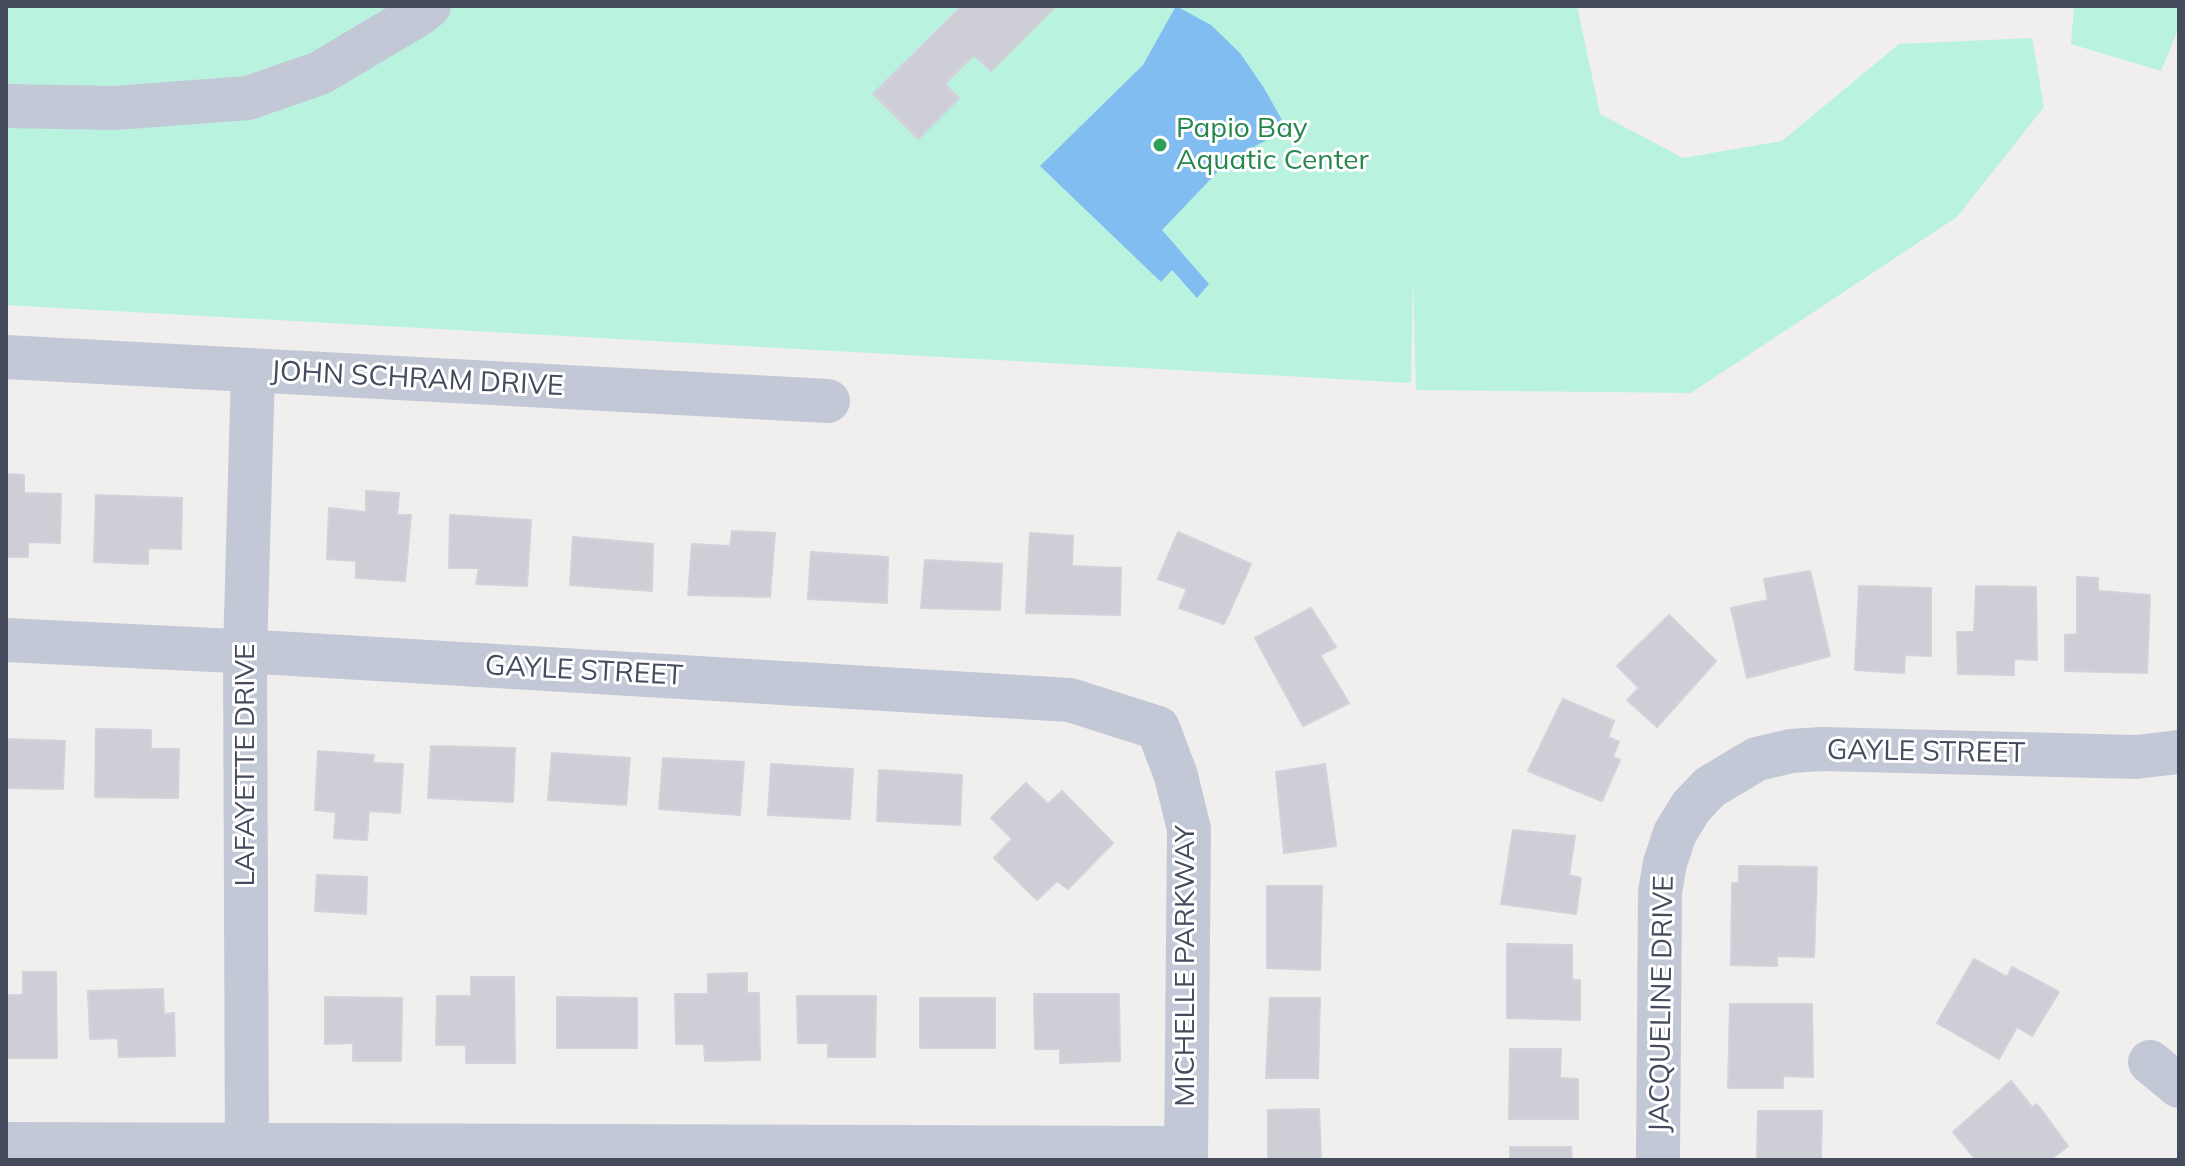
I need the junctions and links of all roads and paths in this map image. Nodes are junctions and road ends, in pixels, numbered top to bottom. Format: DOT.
graph roads {
  1 [pos="429,6"];
  2 [pos="6,106"];
  3 [pos="6,357"];
  4 [pos="253,371"];
  5 [pos="828,401"];
  6 [pos="6,640"];
  7 [pos="245,651"];
  8 [pos="1158,728"];
  9 [pos="2179,752"];
  10 [pos="1691,807"];
  11 [pos="6,1144"];
  12 [pos="247,1152"];
  13 [pos="1186,1154"];
  14 [pos="1658,1160"];
  1 -- 2 [label="street"];
  3 -- 4 [label="street, JOHN SCHRAM DRIVE"];
  4 -- 5 [label="street, JOHN SCHRAM DRIVE"];
  4 -- 7 [label="street, LAFAYETTE DRIVE"];
  6 -- 7 [label="street, GAYLE STREET"];
  7 -- 8 [label="street, GAYLE STREET"];
  7 -- 12 [label="street, LAFAYETTE DRIVE"];
  8 -- 13 [label="street, MICHELLE PARKWAY"];
  9 -- 10 [label="street, GAYLE STREET"];
  10 -- 14 [label="street, JACQUELINE DRIVE"];
  11 -- 12 [label="street"];
  12 -- 13 [label="street"];
}
